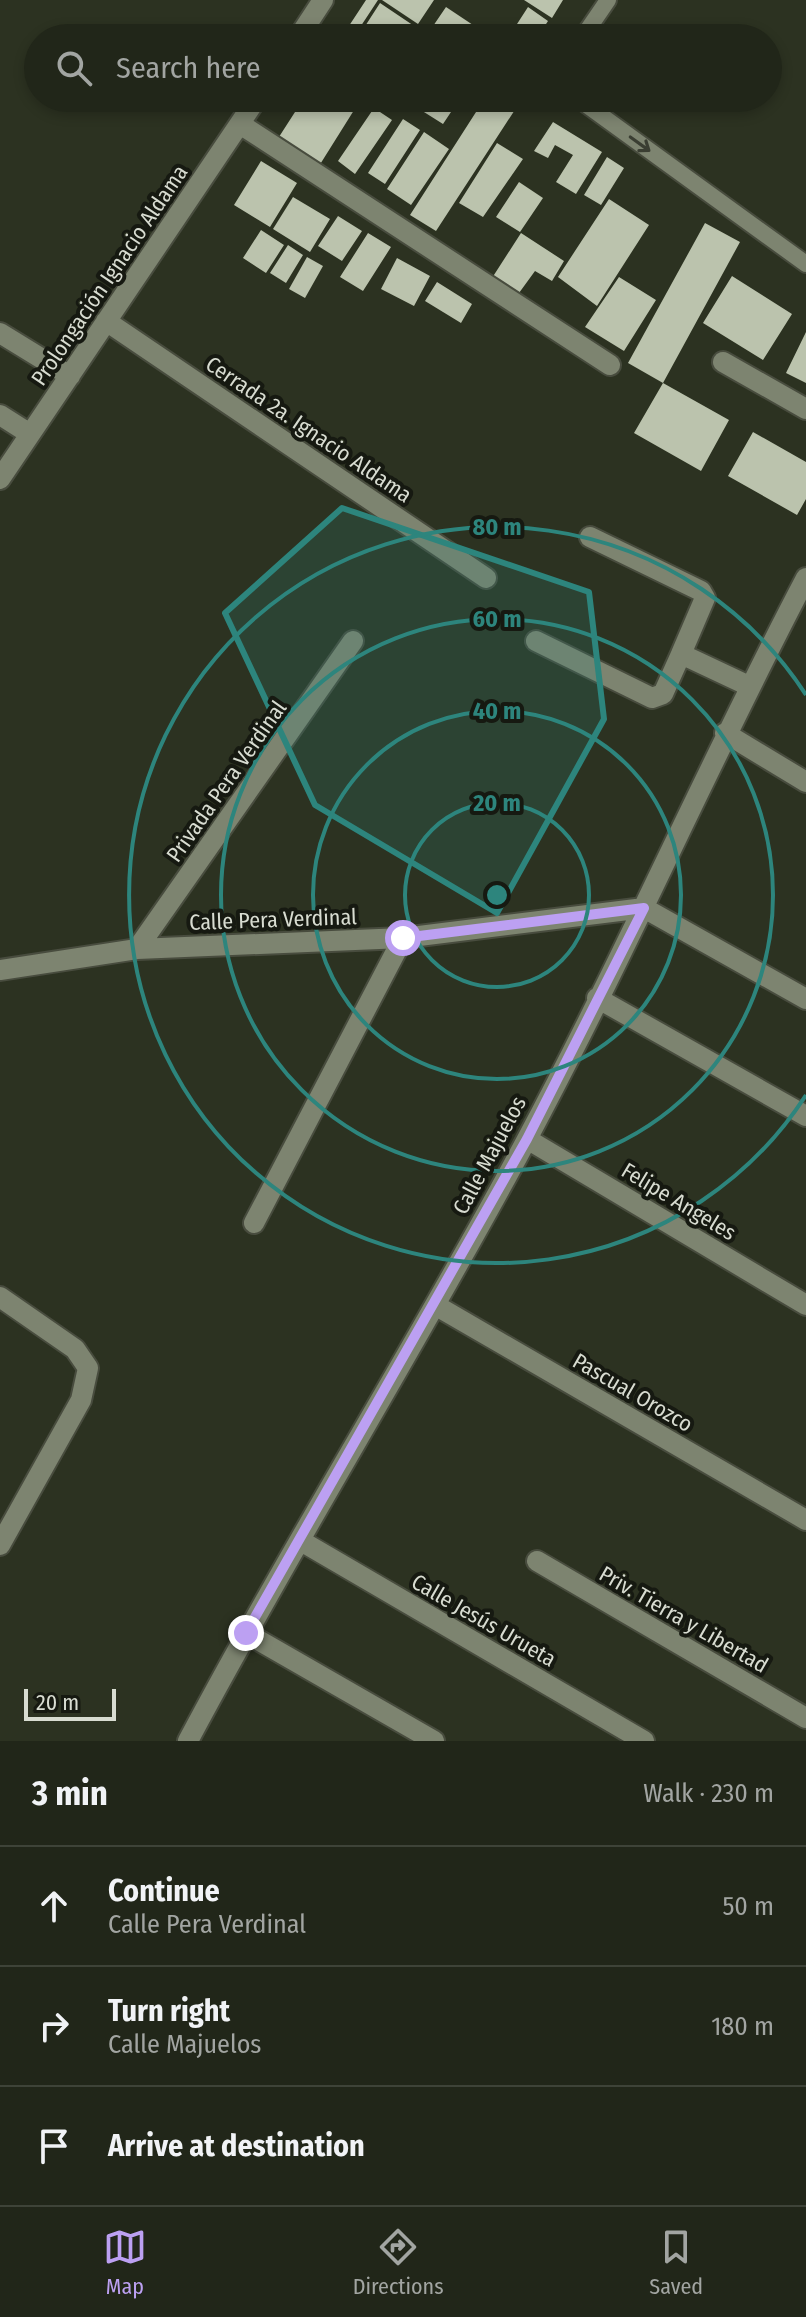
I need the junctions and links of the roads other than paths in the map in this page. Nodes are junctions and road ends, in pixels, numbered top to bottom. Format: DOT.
graph roads {
  1 [pos="323,0"];
  2 [pos="608,0"];
  3 [pos="307,24"];
  4 [pos="592,24"];
  5 [pos="248,112"];
  6 [pos="596,112"];
  7 [pos="240,124"];
  8 [pos="806,264"];
  9 [pos="106,321"];
  10 [pos="0,333"];
  11 [pos="723,362"];
  12 [pos="610,365"];
  13 [pos="70,376"];
  14 [pos="806,409"];
  15 [pos="0,415"];
  16 [pos="30,434"];
  17 [pos="0,479"];
  18 [pos="590,537"];
  19 [pos="486,578"];
  20 [pos="806,578"];
  21 [pos="353,641"];
  22 [pos="536,641"];
  23 [pos="681,654"];
  24 [pos="749,686"];
  25 [pos="725,733"];
  26 [pos="806,782"];
  27 [pos="644,908"];
  28 [pos="403,938"];
  29 [pos="137,949"];
  30 [pos="0,970"];
  31 [pos="597,998"];
  32 [pos="806,999"];
  33 [pos="806,1116"];
  34 [pos="527,1139"];
  35 [pos="254,1223"];
  36 [pos="0,1297"];
  37 [pos="435,1305"];
  38 [pos="806,1305"];
  39 [pos="806,1520"];
  40 [pos="301,1541"];
  41 [pos="0,1545"];
  42 [pos="537,1561"];
  43 [pos="246,1633"];
  44 [pos="806,1718"];
  45 [pos="188,1741"];
  46 [pos="434,1741"];
  47 [pos="644,1741"];
  1 -- 3 [label="street"];
  2 -- 4 [label="lane"];
  5 -- 7 [label="street, Prolongación Ignacio Aldama"];
  6 -- 8 [label="lane, one-way"];
  7 -- 9 [label="street, Prolongación Ignacio Aldama"];
  7 -- 12 [label="street"];
  9 -- 13 [label="street, Prolongación Ignacio Aldama"];
  9 -- 19 [label="street, Cerrada 2a. Ignacio Aldama"];
  10 -- 13 [label="street"];
  11 -- 14 [label="street"];
  13 -- 16 [label="street, Prolongación Ignacio Aldama"];
  15 -- 16 [label="street"];
  16 -- 17 [label="street, Prolongación Ignacio Aldama"];
  18 -- 23 [label="street"];
  20 -- 24 [label="street, Calle Majuelos"];
  21 -- 29 [label="street, Privada Pera Verdinal"];
  22 -- 23 [label="street"];
  23 -- 24 [label="street"];
  24 -- 25 [label="street, Calle Majuelos"];
  25 -- 26 [label="street"];
  25 -- 27 [label="street, Calle Majuelos"];
  27 -- 28 [label="street, Calle Pera Verdinal"];
  27 -- 31 [label="street, Calle Majuelos"];
  27 -- 32 [label="street"];
  28 -- 29 [label="street, Calle Pera Verdinal"];
  28 -- 35 [label="street"];
  29 -- 30 [label="street, Calle Pera Verdinal"];
  31 -- 33 [label="street"];
  31 -- 34 [label="street, Calle Majuelos"];
  34 -- 37 [label="street, Calle Majuelos"];
  34 -- 38 [label="street, Felipe Angeles"];
  36 -- 41 [label="street"];
  37 -- 39 [label="street, Pascual Orozco"];
  37 -- 40 [label="street, Calle Majuelos"];
  40 -- 43 [label="street, Calle Majuelos"];
  40 -- 47 [label="street, Calle Jesús Urueta"];
  42 -- 44 [label="street, Priv. Tierra y Libertad"];
  43 -- 45 [label="street, Calle Majuelos"];
  43 -- 46 [label="street"];
}
